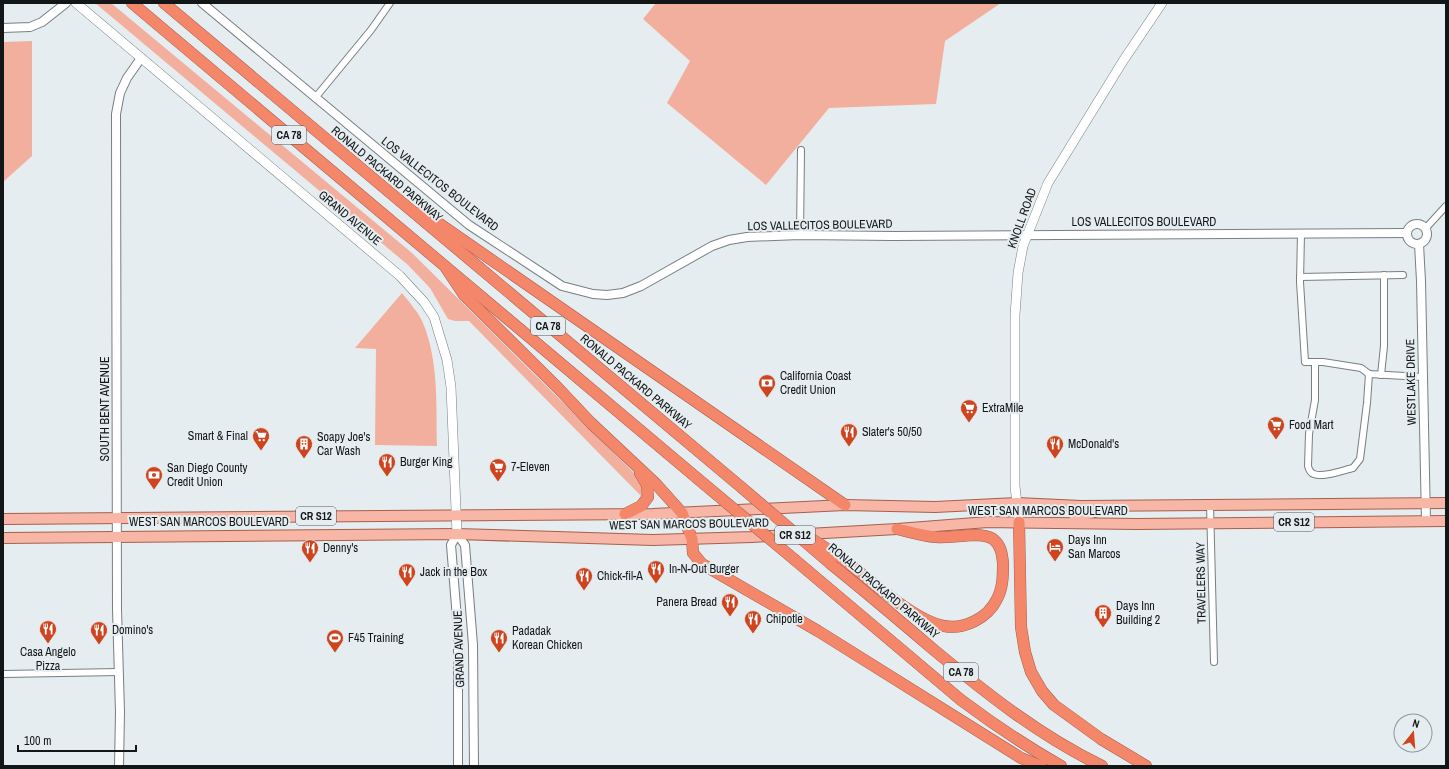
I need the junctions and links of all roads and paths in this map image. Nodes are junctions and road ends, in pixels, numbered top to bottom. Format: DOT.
graph roads {
  1 [pos="66,3"];
  2 [pos="76,3"];
  3 [pos="132,3"];
  4 [pos="164,3"];
  5 [pos="202,3"];
  6 [pos="390,3"];
  7 [pos="1162,3"];
  8 [pos="3,28"];
  9 [pos="141,58"];
  10 [pos="315,98"];
  11 [pos="801,150"];
  12 [pos="355,165"];
  13 [pos="1446,206"];
  14 [pos="1425,229"];
  15 [pos="1301,233"];
  16 [pos="1407,233"];
  17 [pos="800,235"];
  18 [pos="1027,235"];
  19 [pos="1419,244"];
  20 [pos="446,268"];
  21 [pos="1384,275"];
  22 [pos="1403,275"];
  23 [pos="1300,277"];
  24 [pos="1315,362"];
  25 [pos="1368,374"];
  26 [pos="1381,375"];
  27 [pos="1423,377"];
  28 [pos="635,463"];
  29 [pos="1426,502"];
  30 [pos="1446,502"];
  31 [pos="1017,503"];
  32 [pos="1210,504"];
  33 [pos="845,505"];
  34 [pos="1107,505"];
  35 [pos="682,513"];
  36 [pos="626,514"];
  37 [pos="457,515"];
  38 [pos="117,517"];
  39 [pos="776,517"];
  40 [pos="3,519"];
  41 [pos="1426,521"];
  42 [pos="1446,521"];
  43 [pos="1019,522"];
  44 [pos="1211,522"];
  45 [pos="1073,523"];
  46 [pos="898,529"];
  47 [pos="457,534"];
  48 [pos="118,536"];
  49 [pos="3,538"];
  50 [pos="692,539"];
  51 [pos="1214,662"];
  52 [pos="119,672"];
  53 [pos="3,674"];
  54 [pos="119,766"];
  55 [pos="458,766"];
  56 [pos="474,766"];
  57 [pos="1040,766"];
  58 [pos="1061,766"];
  59 [pos="1102,766"];
  60 [pos="1146,766"];
  1 -- 8 [label="street"];
  2 -- 9 [label="main road, GRAND AVENUE"];
  3 -- 20 [label="highway, CA 78"];
  4 -- 12 [label="highway, RONALD PACKARD PARKWAY / CA 78"];
  5 -- 10 [label="street, LOS VALLECITOS BOULEVARD"];
  6 -- 10 [label="street"];
  7 -- 18 [label="main road, KNOLL ROAD"];
  9 -- 37 [label="main road, GRAND AVENUE"];
  9 -- 38 [label="street, SOUTH BENT AVENUE"];
  10 -- 17 [label="street, LOS VALLECITOS BOULEVARD"];
  11 -- 17 [label="street"];
  12 -- 33 [label="highway"];
  12 -- 39 [label="highway, RONALD PACKARD PARKWAY / CA 78, bridge"];
  13 -- 14 [label="street"];
  14 -- 16 [label="street"];
  14 -- 19 [label="street"];
  15 -- 16 [label="street, LOS VALLECITOS BOULEVARD"];
  15 -- 18 [label="street, LOS VALLECITOS BOULEVARD"];
  15 -- 23 [label="street"];
  16 -- 19 [label="street"];
  17 -- 18 [label="street, LOS VALLECITOS BOULEVARD"];
  18 -- 31 [label="main road, KNOLL ROAD"];
  19 -- 27 [label="street, WESTLAKE DRIVE"];
  20 -- 28 [label="highway"];
  20 -- 58 [label="highway, CA 78, bridge"];
  21 -- 22 [label="street"];
  21 -- 23 [label="street"];
  21 -- 26 [label="street"];
  23 -- 24 [label="street"];
  24 -- 25 [label="street"];
  24 -- 25 [label="street"];
  25 -- 26 [label="street"];
  26 -- 27 [label="street"];
  27 -- 29 [label="street, WESTLAKE DRIVE"];
  28 -- 35 [label="highway"];
  28 -- 36 [label="highway"];
  29 -- 30 [label="main road, WEST SAN MARCOS BOULEVARD / CR S12"];
  29 -- 32 [label="main road, WEST SAN MARCOS BOULEVARD / CR S12"];
  29 -- 41 [label="street, WESTLAKE DRIVE"];
  31 -- 33 [label="main road, WEST SAN MARCOS BOULEVARD / CR S12"];
  31 -- 34 [label="main road, WEST SAN MARCOS BOULEVARD / CR S12"];
  31 -- 43 [label="main road, KNOLL ROAD"];
  32 -- 34 [label="main road, WEST SAN MARCOS BOULEVARD / CR S12"];
  32 -- 44 [label="street, TRAVELERS WAY"];
  33 -- 35 [label="main road, WEST SAN MARCOS BOULEVARD / CR S12"];
  34 -- 45 [label="main road"];
  35 -- 36 [label="main road, WEST SAN MARCOS BOULEVARD / CR S12"];
  35 -- 50 [label="highway"];
  36 -- 37 [label="main road, WEST SAN MARCOS BOULEVARD / CR S12"];
  37 -- 38 [label="main road, WEST SAN MARCOS BOULEVARD / CR S12"];
  37 -- 47 [label="main road, GRAND AVENUE"];
  38 -- 40 [label="main road, WEST SAN MARCOS BOULEVARD / CR S12"];
  38 -- 48 [label="street, SOUTH BENT AVENUE"];
  39 -- 46 [label="highway, bridge"];
  39 -- 59 [label="highway, RONALD PACKARD PARKWAY / CA 78, bridge"];
  41 -- 42 [label="main road, WEST SAN MARCOS BOULEVARD / CR S12"];
  41 -- 44 [label="main road, WEST SAN MARCOS BOULEVARD / CR S12"];
  43 -- 45 [label="main road, WEST SAN MARCOS BOULEVARD / CR S12"];
  43 -- 46 [label="main road, WEST SAN MARCOS BOULEVARD / CR S12"];
  43 -- 60 [label="highway"];
  44 -- 45 [label="main road, WEST SAN MARCOS BOULEVARD / CR S12"];
  44 -- 51 [label="street, TRAVELERS WAY"];
  46 -- 50 [label="main road, WEST SAN MARCOS BOULEVARD / CR S12"];
  47 -- 48 [label="main road, WEST SAN MARCOS BOULEVARD / CR S12"];
  47 -- 50 [label="main road, WEST SAN MARCOS BOULEVARD / CR S12"];
  47 -- 55 [label="street, GRAND AVENUE"];
  47 -- 56 [label="street, GRAND AVENUE"];
  48 -- 49 [label="main road, WEST SAN MARCOS BOULEVARD / CR S12"];
  48 -- 52 [label="street, SOUTH BENT AVENUE"];
  50 -- 57 [label="highway"];
  52 -- 53 [label="street"];
  52 -- 54 [label="street, SOUTH BENT AVENUE"];
}
